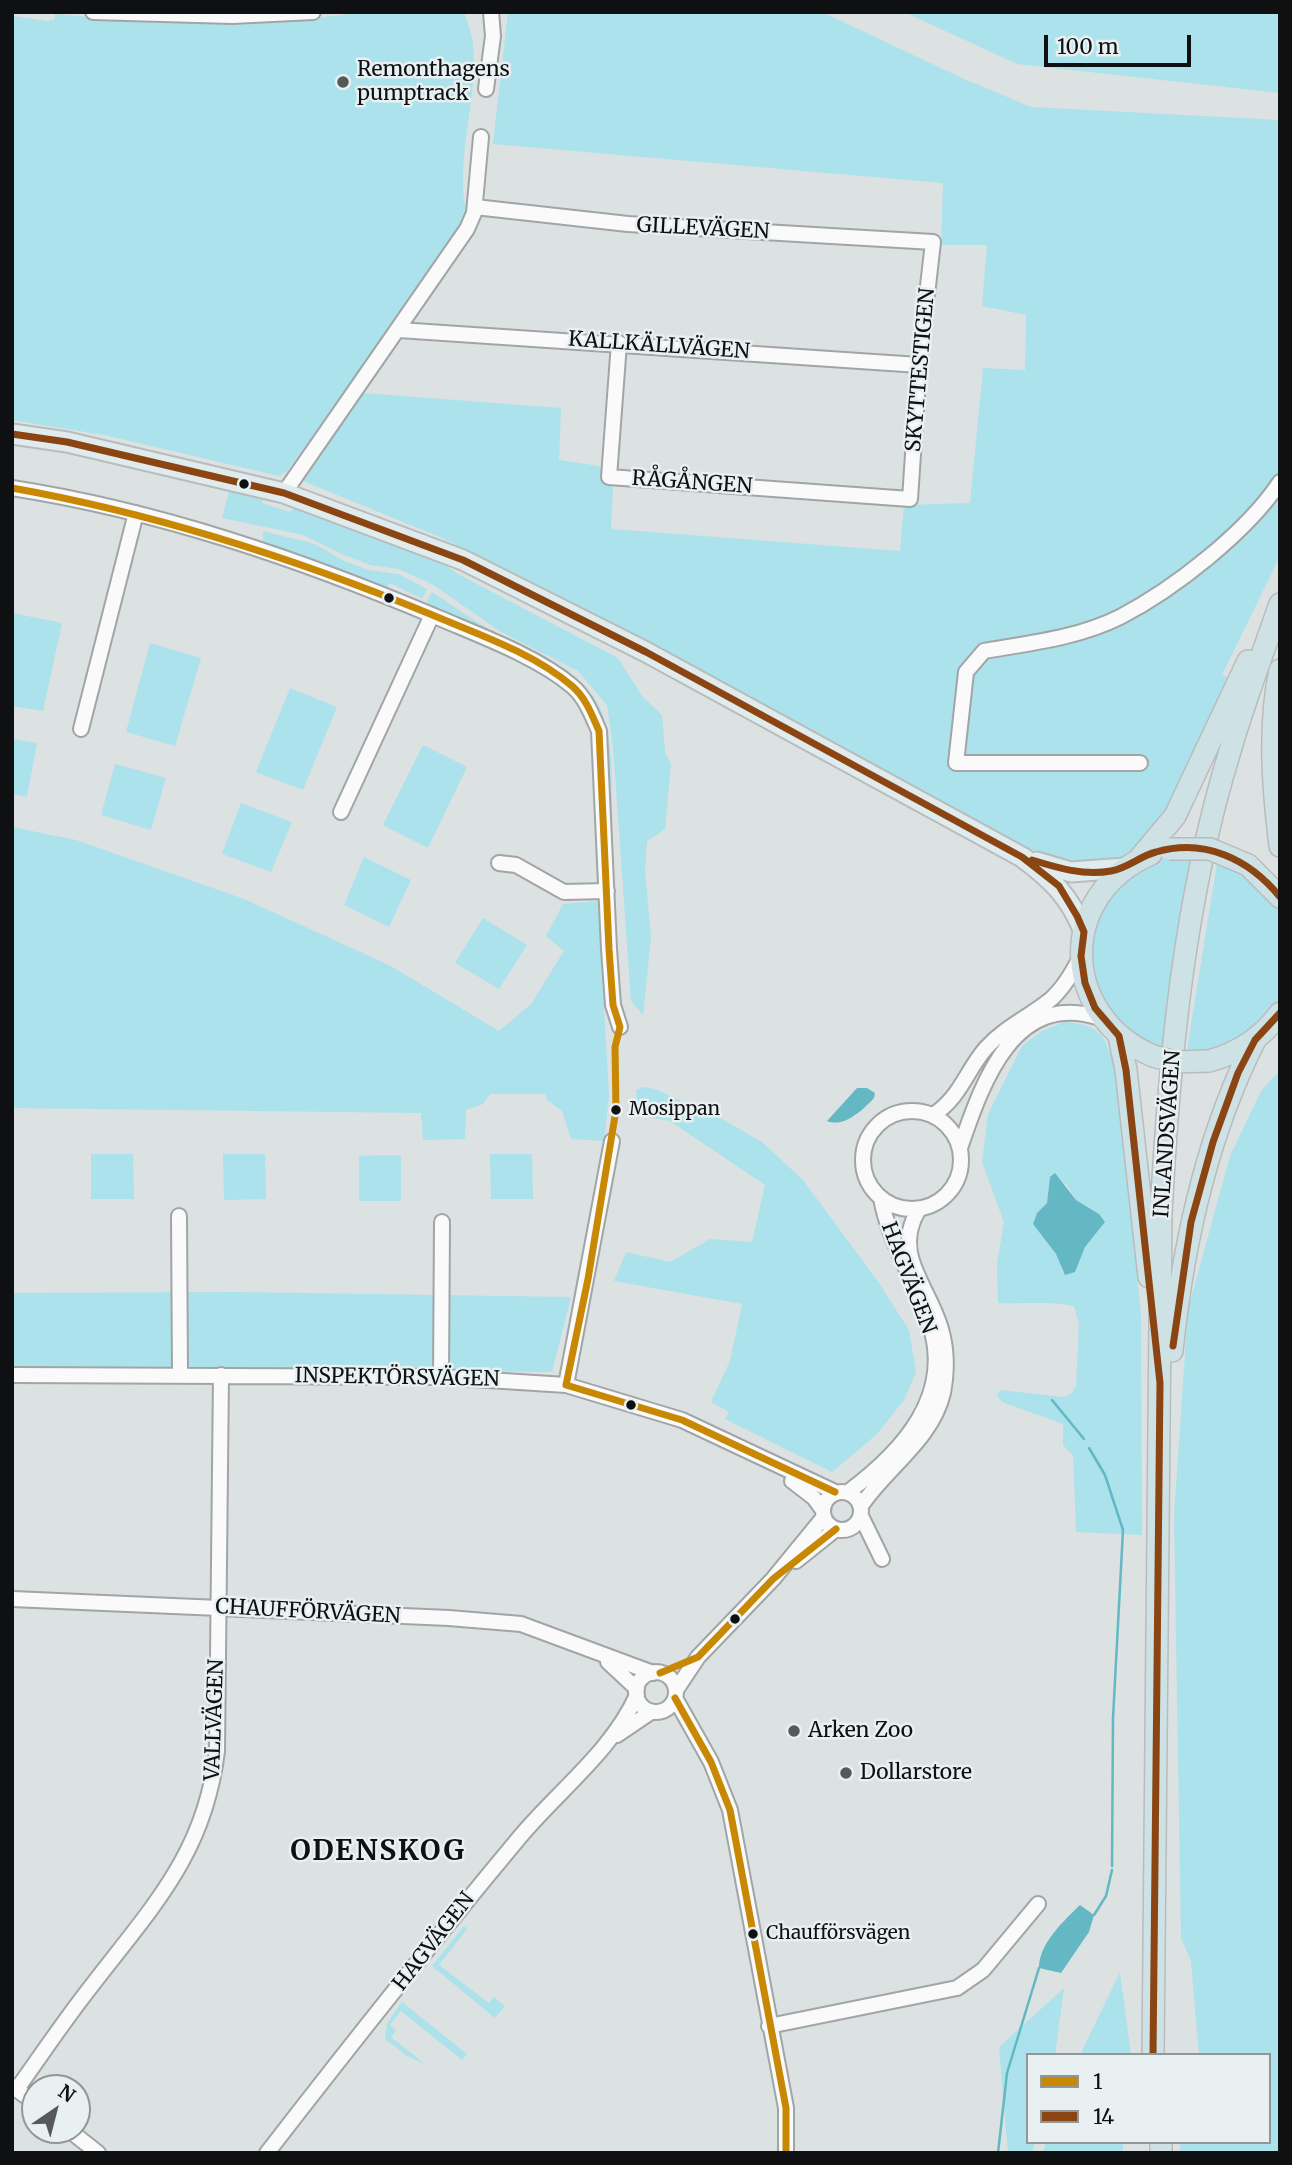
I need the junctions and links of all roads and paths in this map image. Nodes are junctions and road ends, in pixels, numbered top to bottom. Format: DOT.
graph roads {
  1 [pos="93,12"];
  2 [pos="313,12"];
  3 [pos="491,12"];
  4 [pos="486,89"];
  5 [pos="481,137"];
  6 [pos="475,207"];
  7 [pos="933,242"];
  8 [pos="399,330"];
  9 [pos="620,343"];
  10 [pos="919,365"];
  11 [pos="12,434"];
  12 [pos="1280,482"];
  13 [pos="12,488"];
  14 [pos="284,493"];
  15 [pos="910,499"];
  16 [pos="136,513"];
  17 [pos="1280,592"];
  18 [pos="1280,604"];
  19 [pos="432,615"];
  20 [pos="1280,626"];
  21 [pos="1280,670"];
  22 [pos="81,729"];
  23 [pos="1140,763"];
  24 [pos="341,812"];
  25 [pos="1280,846"];
  26 [pos="1023,857"];
  27 [pos="499,863"];
  28 [pos="1132,863"];
  29 [pos="607,891"];
  30 [pos="1280,897"];
  31 [pos="1084,932"];
  32 [pos="1081,956"];
  33 [pos="1277,1018"];
  34 [pos="1102,1019"];
  35 [pos="620,1027"];
  36 [pos="1119,1036"];
  37 [pos="1255,1040"];
  38 [pos="933,1115"];
  39 [pos="612,1141"];
  40 [pos="960,1148"];
  41 [pos="881,1198"];
  42 [pos="919,1209"];
  43 [pos="179,1216"];
  44 [pos="442,1222"];
  45 [pos="180,1374"];
  46 [pos="12,1375"];
  47 [pos="221,1375"];
  48 [pos="441,1377"];
  49 [pos="566,1385"];
  50 [pos="1164,1390"];
  51 [pos="766,1461"];
  52 [pos="842,1492"];
  53 [pos="861,1511"];
  54 [pos="823,1513"];
  55 [pos="841,1530"];
  56 [pos="773,1579"];
  57 [pos="12,1599"];
  58 [pos="217,1608"];
  59 [pos="598,1654"];
  60 [pos="698,1657"];
  61 [pos="657,1673"];
  62 [pos="637,1692"];
  63 [pos="676,1694"];
  64 [pos="656,1712"];
  65 [pos="692,1730"];
  66 [pos="610,1740"];
  67 [pos="1038,1904"];
  68 [pos="769,2026"];
  69 [pos="1153,2053"];
  70 [pos="1162,2053"];
  71 [pos="15,2087"];
  72 [pos="267,2153"];
  73 [pos="786,2153"];
  1 -- 2 [label="street"];
  3 -- 4 [label="street"];
  5 -- 6 [label="street"];
  6 -- 7 [label="street, GILLEVÄGEN"];
  6 -- 8 [label="street"];
  7 -- 10 [label="street, SKYTTESTIGEN"];
  8 -- 9 [label="street, KALLKÄLLVÄGEN"];
  8 -- 14 [label="street"];
  9 -- 10 [label="street, KALLKÄLLVÄGEN"];
  9 -- 15 [label="street, RÅGÅNGEN"];
  10 -- 15 [label="street, SKYTTESTIGEN"];
  11 -- 14 [label="main road"];
  12 -- 23 [label="street"];
  13 -- 16 [label="street"];
  14 -- 26 [label="main road"];
  16 -- 19 [label="street"];
  16 -- 22 [label="street"];
  17 -- 28 [label="highway"];
  18 -- 50 [label="highway, INLANDSVÄGEN"];
  19 -- 24 [label="street"];
  19 -- 29 [label="street"];
  20 -- 50 [label="highway, INLANDSVÄGEN"];
  21 -- 25 [label="highway"];
  26 -- 28 [label="main road"];
  26 -- 31 [label="main road"];
  27 -- 29 [label="street"];
  28 -- 30 [label="highway, bridge"];
  28 -- 31 [label="highway"];
  29 -- 35 [label="street"];
  31 -- 32 [label="highway"];
  32 -- 34 [label="highway"];
  32 -- 38 [label="street"];
  33 -- 37 [label="highway"];
  34 -- 36 [label="highway"];
  34 -- 40 [label="street"];
  36 -- 37 [label="highway, bridge"];
  36 -- 50 [label="highway"];
  37 -- 50 [label="highway"];
  38 -- 40 [label="street"];
  38 -- 41 [label="street"];
  39 -- 49 [label="street"];
  40 -- 42 [label="street"];
  41 -- 42 [label="street"];
  41 -- 52 [label="street, HAGVÄGEN"];
  42 -- 53 [label="street, HAGVÄGEN"];
  43 -- 45 [label="street"];
  44 -- 48 [label="street"];
  45 -- 46 [label="street, INSPEKTÖRSVÄGEN"];
  45 -- 47 [label="street, INSPEKTÖRSVÄGEN"];
  47 -- 48 [label="street, INSPEKTÖRSVÄGEN"];
  47 -- 58 [label="street, VALLVÄGEN"];
  48 -- 49 [label="street, INSPEKTÖRSVÄGEN"];
  49 -- 51 [label="street, INSPEKTÖRSVÄGEN"];
  50 -- 69 [label="highway, INLANDSVÄGEN"];
  50 -- 70 [label="highway, INLANDSVÄGEN"];
  51 -- 52 [label="street, INSPEKTÖRSVÄGEN"];
  51 -- 54 [label="street, INSPEKTÖRSVÄGEN"];
  52 -- 53 [label="street"];
  52 -- 54 [label="street"];
  53 -- 55 [label="street"];
  53 -- 55 [label="street"];
  54 -- 55 [label="street"];
  54 -- 56 [label="street"];
  55 -- 56 [label="street"];
  56 -- 60 [label="street"];
  57 -- 58 [label="street, CHAUFFÖRVÄGEN"];
  58 -- 59 [label="street, CHAUFFÖRVÄGEN"];
  58 -- 71 [label="street, VALLVÄGEN"];
  59 -- 61 [label="street, CHAUFFÖRVÄGEN"];
  59 -- 62 [label="street, CHAUFFÖRVÄGEN"];
  60 -- 61 [label="street"];
  60 -- 63 [label="street"];
  61 -- 62 [label="street"];
  61 -- 63 [label="street"];
  62 -- 64 [label="street"];
  62 -- 66 [label="street, HAGVÄGEN"];
  63 -- 64 [label="street"];
  63 -- 65 [label="street"];
  64 -- 65 [label="street"];
  64 -- 66 [label="street, HAGVÄGEN"];
  65 -- 68 [label="street"];
  66 -- 72 [label="street, HAGVÄGEN"];
  67 -- 68 [label="street"];
  68 -- 73 [label="street"];
}
